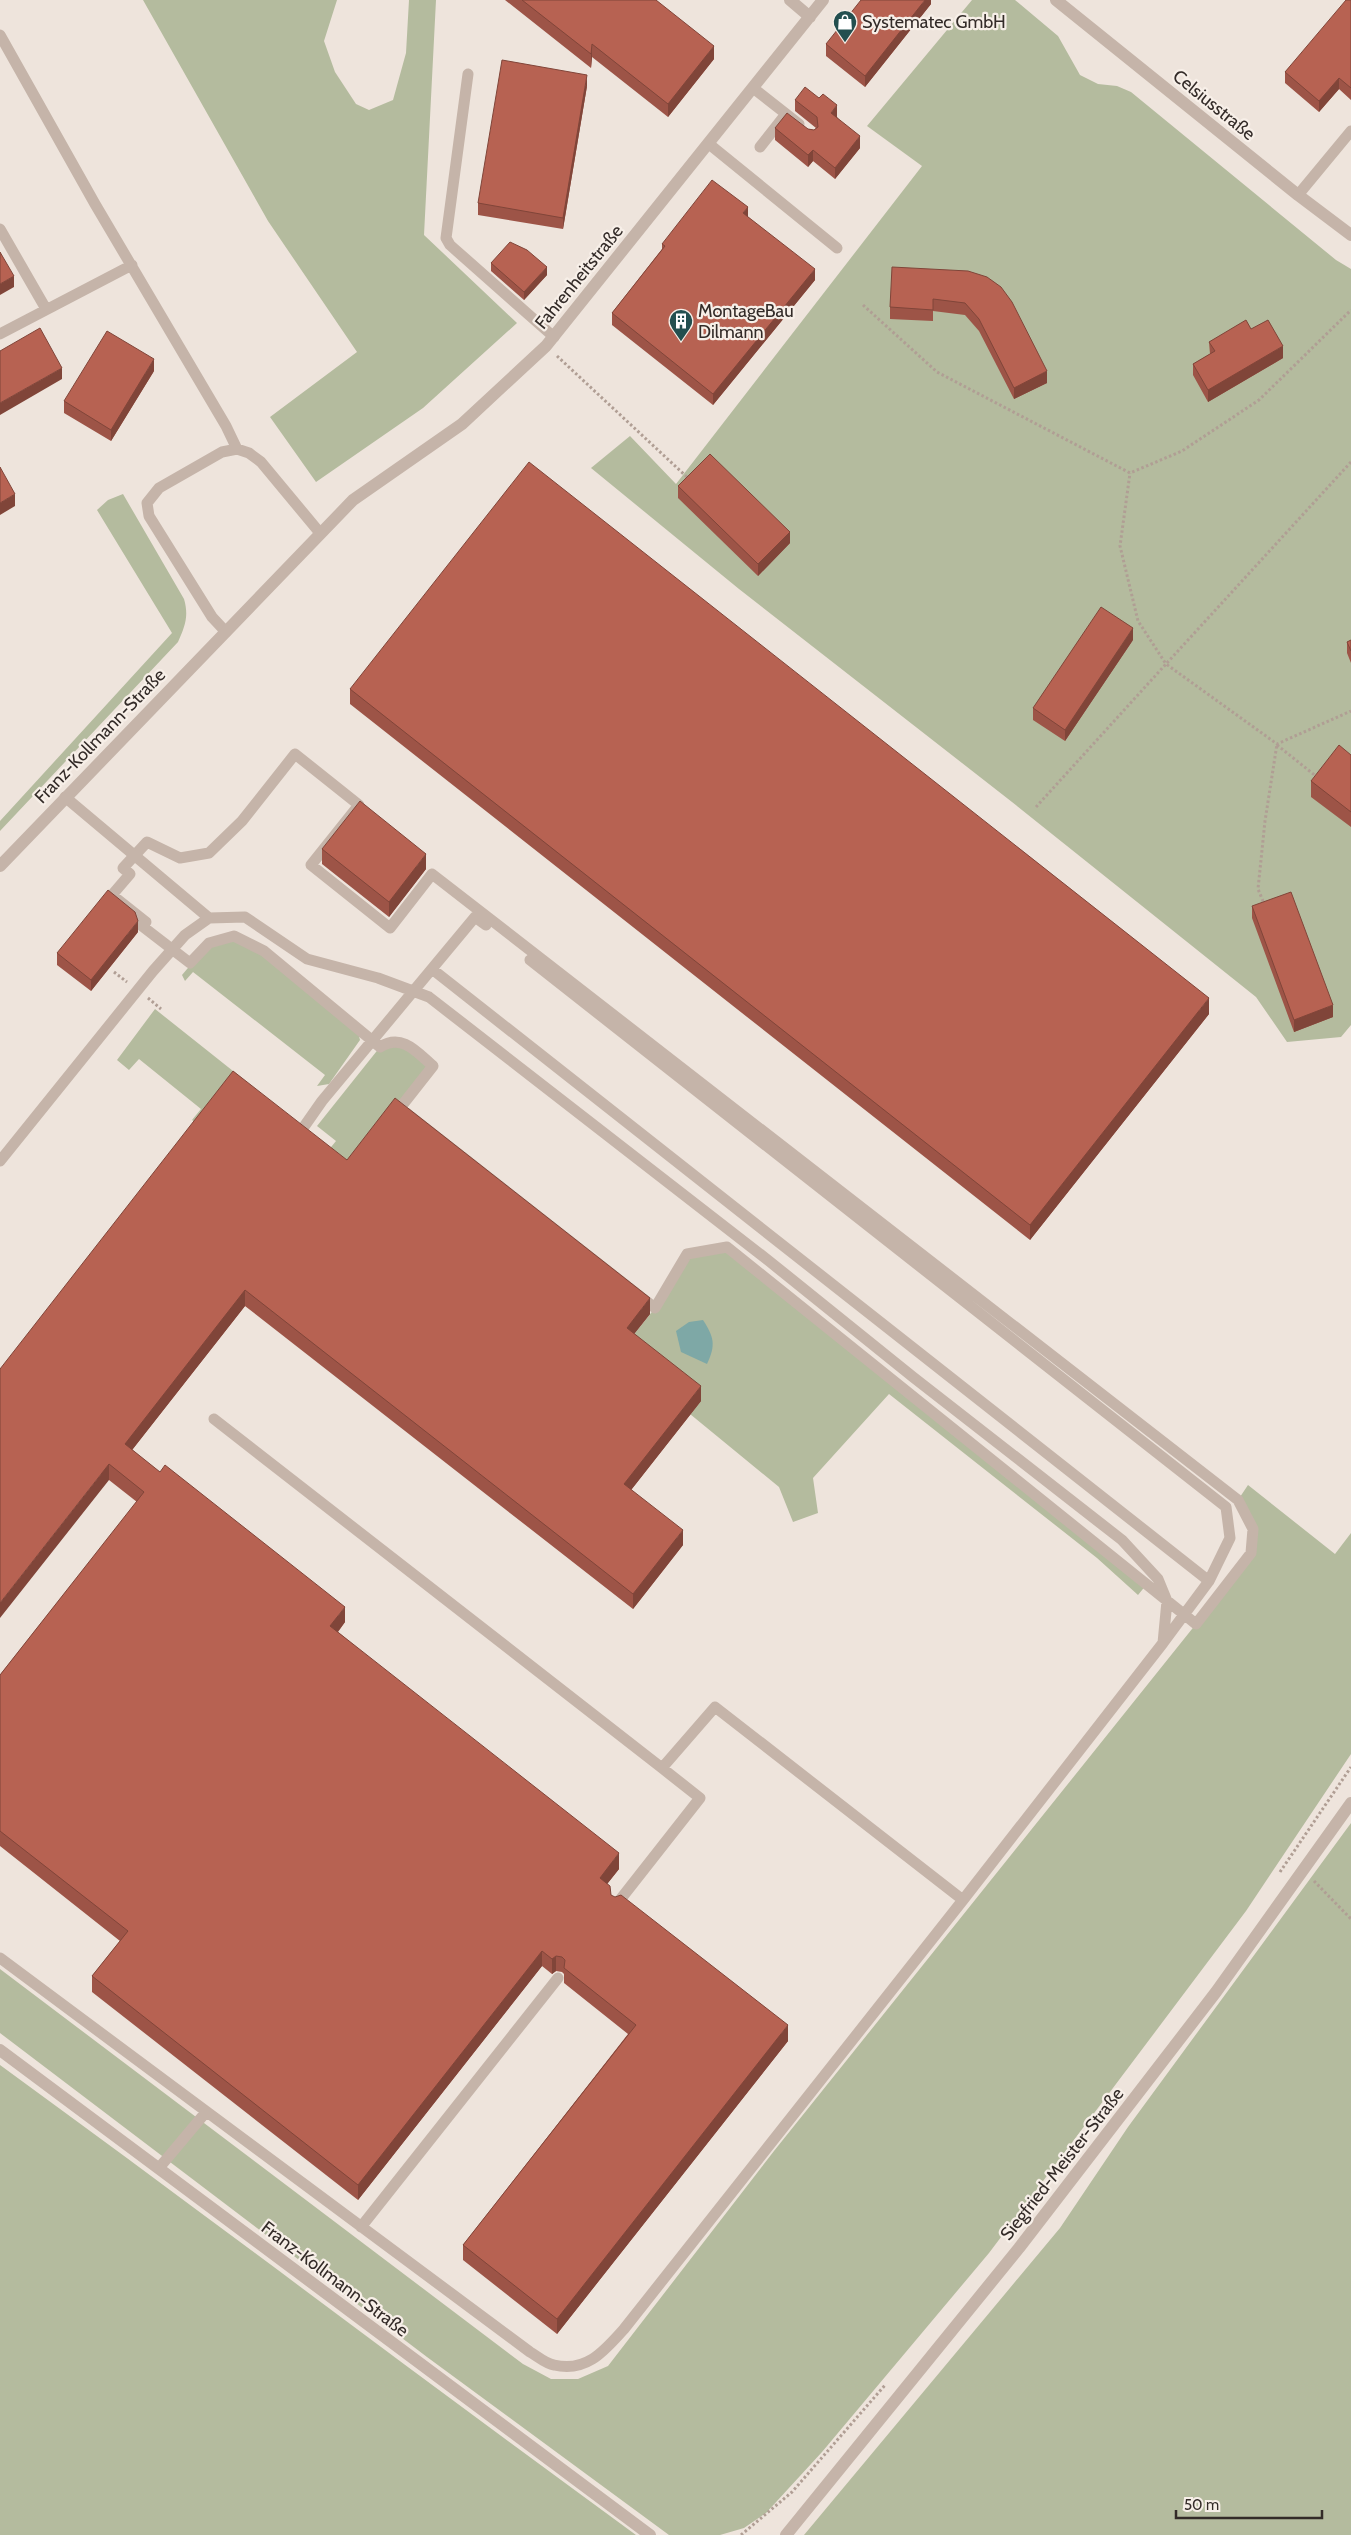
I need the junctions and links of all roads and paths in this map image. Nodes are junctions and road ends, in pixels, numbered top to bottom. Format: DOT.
graph roads {
  1 [pos="790,0"];
  2 [pos="823,0"];
  3 [pos="1056,0"];
  4 [pos="810,17"];
  5 [pos="0,35"];
  6 [pos="468,74"];
  7 [pos="753,88"];
  8 [pos="786,114"];
  9 [pos="805,129"];
  10 [pos="1351,131"];
  11 [pos="708,144"];
  12 [pos="760,147"];
  13 [pos="1298,195"];
  14 [pos="0,229"];
  15 [pos="1351,235"];
  16 [pos="837,248"];
  17 [pos="132,265"];
  18 [pos="863,305"];
  19 [pos="46,309"];
  20 [pos="1351,310"];
  21 [pos="0,334"];
  22 [pos="550,341"];
  23 [pos="237,449"];
  24 [pos="1351,462"];
  25 [pos="1130,473"];
  26 [pos="688,478"];
  27 [pos="320,533"];
  28 [pos="226,632"];
  29 [pos="1166,664"];
  30 [pos="1351,711"];
  31 [pos="1277,744"];
  32 [pos="1318,777"];
  33 [pos="65,797"];
  34 [pos="1036,807"];
  35 [pos="134,856"];
  36 [pos="0,866"];
  37 [pos="1267,909"];
  38 [pos="208,918"];
  39 [pos="172,950"];
  40 [pos="432,969"];
  41 [pos="414,991"];
  42 [pos="372,1041"];
  43 [pos="301,1131"];
  44 [pos="0,1161"];
  45 [pos="214,1419"];
  46 [pos="1209,1581"];
  47 [pos="1167,1600"];
  48 [pos="1184,1614"];
  49 [pos="1163,1643"];
  50 [pos="1351,1767"];
  51 [pos="662,1768"];
  52 [pos="1351,1803"];
  53 [pos="1303,1870"];
  54 [pos="1278,1874"];
  55 [pos="963,1900"];
  56 [pos="616,1905"];
  57 [pos="1351,1919"];
  58 [pos="0,1958"];
  59 [pos="558,1978"];
  60 [pos="0,2050"];
  61 [pos="206,2112"];
  62 [pos="159,2168"];
  63 [pos="361,2227"];
  64 [pos="889,2380"];
  65 [pos="650,2535"];
  66 [pos="741,2535"];
  67 [pos="786,2535"];
  1 -- 4 [label="street"];
  2 -- 4 [label="street, Fahrenheitstraße"];
  3 -- 13 [label="street, Celsiusstraße"];
  4 -- 7 [label="street, Fahrenheitstraße"];
  5 -- 17 [label="lane"];
  6 -- 22 [label="lane"];
  7 -- 8 [label="lane"];
  7 -- 11 [label="street, Fahrenheitstraße"];
  8 -- 9 [label="lane"];
  8 -- 12 [label="lane"];
  10 -- 13 [label="lane"];
  11 -- 16 [label="lane"];
  11 -- 22 [label="street, Fahrenheitstraße"];
  13 -- 15 [label="street, Celsiusstraße"];
  14 -- 19 [label="lane"];
  17 -- 19 [label="lane"];
  17 -- 23 [label="lane"];
  18 -- 25 [label="path"];
  19 -- 21 [label="lane"];
  20 -- 25 [label="path"];
  22 -- 26 [label="path"];
  22 -- 27 [label="street, Fahrenheitstraße"];
  23 -- 27 [label="lane"];
  23 -- 28 [label="lane"];
  24 -- 29 [label="path"];
  25 -- 29 [label="path"];
  27 -- 28 [label="street, Franz-Kollmann-Straße"];
  28 -- 33 [label="street, Franz-Kollmann-Straße"];
  29 -- 31 [label="path"];
  29 -- 34 [label="path"];
  30 -- 31 [label="path"];
  31 -- 32 [label="path"];
  31 -- 37 [label="path"];
  33 -- 35 [label="lane"];
  33 -- 36 [label="street, Franz-Kollmann-Straße"];
  35 -- 38 [label="lane"];
  35 -- 39 [label="lane"];
  35 -- 48 [label="lane"];
  38 -- 39 [label="lane"];
  38 -- 41 [label="lane"];
  39 -- 42 [label="lane"];
  39 -- 44 [label="lane"];
  40 -- 41 [label="lane"];
  40 -- 46 [label="lane"];
  40 -- 46 [label="lane"];
  41 -- 42 [label="lane"];
  41 -- 47 [label="lane"];
  42 -- 43 [label="lane"];
  42 -- 47 [label="lane"];
  45 -- 51 [label="lane"];
  46 -- 48 [label="lane"];
  47 -- 48 [label="lane"];
  47 -- 49 [label="lane"];
  48 -- 49 [label="lane"];
  49 -- 55 [label="lane"];
  50 -- 54 [label="path"];
  51 -- 55 [label="lane"];
  51 -- 56 [label="lane"];
  52 -- 53 [label="street, Siegfried-Meister-Straße"];
  53 -- 57 [label="path"];
  53 -- 67 [label="street, Siegfried-Meister-Straße"];
  55 -- 63 [label="lane"];
  58 -- 61 [label="lane"];
  59 -- 63 [label="lane"];
  60 -- 62 [label="street, Franz-Kollmann-Straße"];
  61 -- 62 [label="lane"];
  61 -- 63 [label="lane"];
  62 -- 65 [label="street, Franz-Kollmann-Straße"];
  64 -- 66 [label="path"];
}
